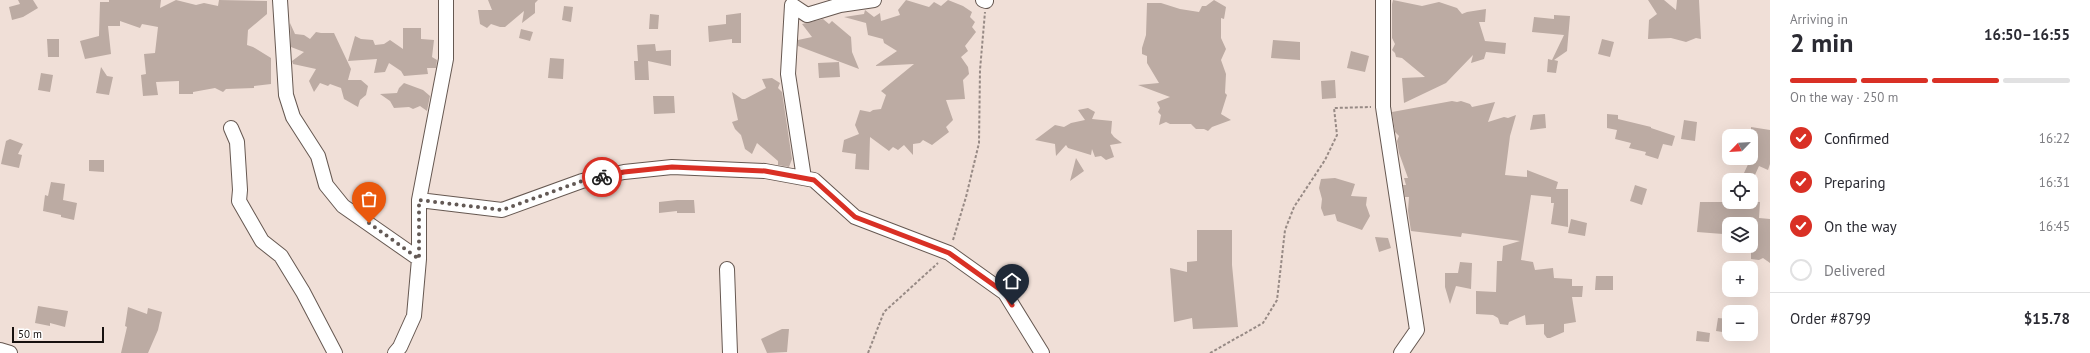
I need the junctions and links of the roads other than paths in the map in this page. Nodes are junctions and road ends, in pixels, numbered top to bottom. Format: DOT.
graph roads {
  1 [pos="280,0"];
  2 [pos="446,0"];
  3 [pos="874,0"];
  4 [pos="1383,0"];
  5 [pos="231,128"];
  6 [pos="804,178"];
  7 [pos="419,200"];
  8 [pos="419,259"];
  9 [pos="727,269"];
  10 [pos="0,350"];
  11 [pos="10,353"];
  12 [pos="334,353"];
  13 [pos="394,353"];
  14 [pos="730,353"];
  15 [pos="1042,353"];
  16 [pos="1401,353"];
  1 -- 8 [label="street"];
  2 -- 7 [label="street"];
  3 -- 6 [label="street"];
  4 -- 16 [label="street"];
  5 -- 12 [label="street"];
  6 -- 7 [label="street"];
  6 -- 15 [label="street"];
  7 -- 8 [label="street"];
  8 -- 13 [label="street"];
  9 -- 14 [label="street"];
  10 -- 11 [label="street"];
}
